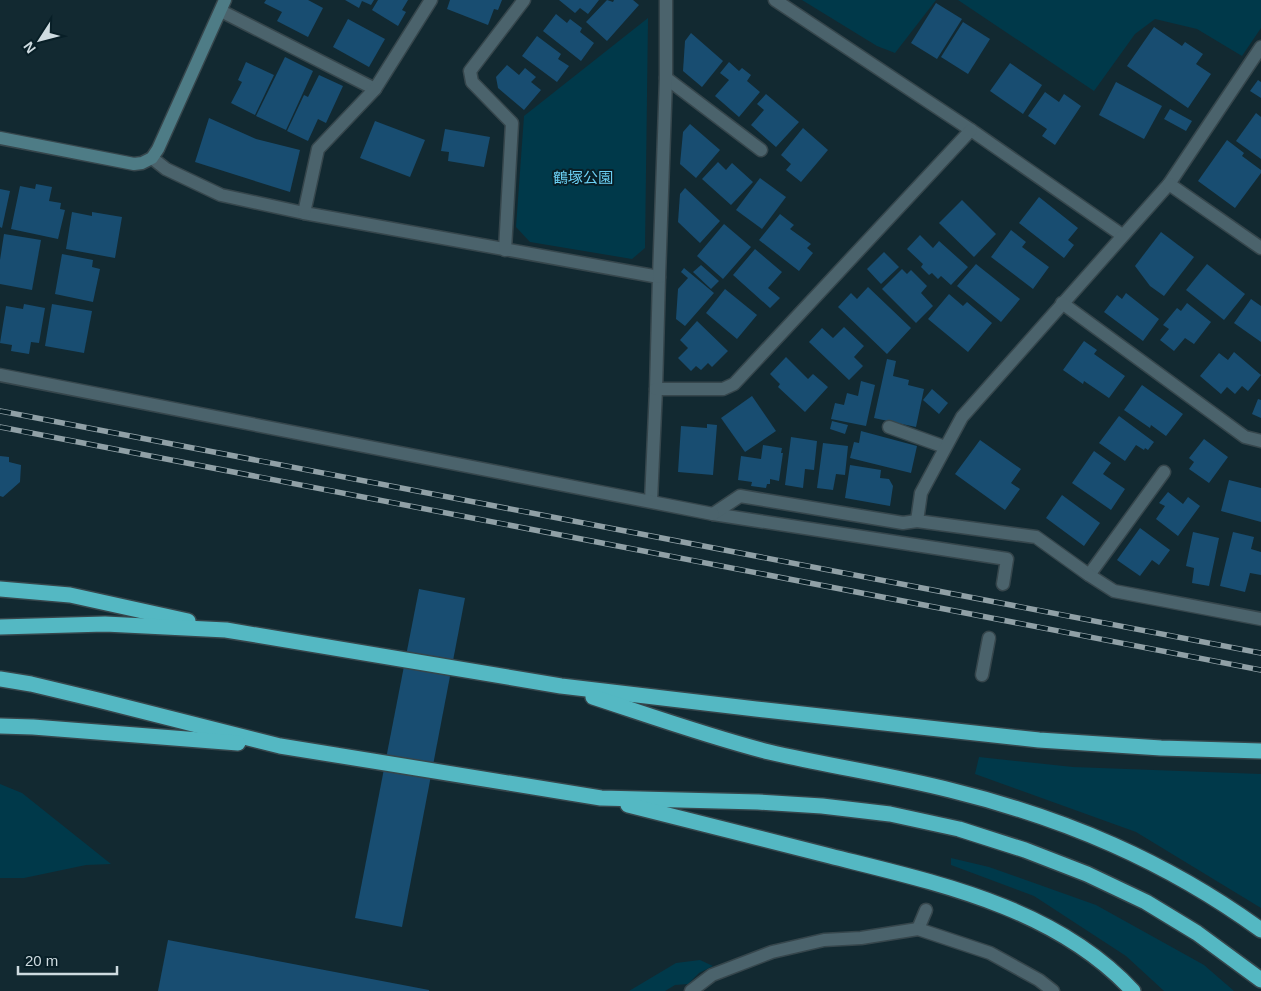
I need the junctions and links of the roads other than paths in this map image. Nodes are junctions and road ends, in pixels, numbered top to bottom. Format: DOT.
graph roads {
  1 [pos="431,0"];
  2 [pos="524,0"];
  3 [pos="666,0"];
  4 [pos="775,0"];
  5 [pos="223,5"];
  6 [pos="1261,47"];
  7 [pos="666,78"];
  8 [pos="376,89"];
  9 [pos="971,130"];
  10 [pos="0,138"];
  11 [pos="761,150"];
  12 [pos="152,158"];
  13 [pos="1169,184"];
  14 [pos="304,213"];
  15 [pos="1122,236"];
  16 [pos="1261,248"];
  17 [pos="505,250"];
  18 [pos="659,277"];
  19 [pos="1062,303"];
  20 [pos="0,375"];
  21 [pos="656,389"];
  22 [pos="889,427"];
  23 [pos="1261,441"];
  24 [pos="945,447"];
  25 [pos="1164,472"];
  26 [pos="651,501"];
  27 [pos="713,514"];
  28 [pos="917,521"];
  29 [pos="1089,575"];
  30 [pos="1003,584"];
  31 [pos="0,589"];
  32 [pos="1261,619"];
  33 [pos="0,627"];
  34 [pos="226,630"];
  35 [pos="989,638"];
  36 [pos="982,675"];
  37 [pos="0,679"];
  38 [pos="561,686"];
  39 [pos="0,726"];
  40 [pos="280,746"];
  41 [pos="1261,751"];
  42 [pos="601,798"];
  43 [pos="926,910"];
  44 [pos="918,929"];
  45 [pos="1261,930"];
  46 [pos="1261,980"];
  47 [pos="691,991"];
  48 [pos="1053,991"];
  49 [pos="1133,991"];
  1 -- 8 [label="street"];
  2 -- 17 [label="street"];
  3 -- 7 [label="street"];
  4 -- 9 [label="street"];
  5 -- 8 [label="street"];
  5 -- 12 [label="street"];
  6 -- 13 [label="street"];
  7 -- 11 [label="street"];
  7 -- 18 [label="street"];
  8 -- 14 [label="street"];
  9 -- 15 [label="street"];
  9 -- 21 [label="street"];
  10 -- 12 [label="street"];
  12 -- 14 [label="street"];
  13 -- 15 [label="street"];
  13 -- 16 [label="street"];
  14 -- 17 [label="street"];
  15 -- 19 [label="street"];
  17 -- 18 [label="street"];
  18 -- 21 [label="street"];
  19 -- 23 [label="street"];
  19 -- 24 [label="street"];
  20 -- 26 [label="street"];
  21 -- 26 [label="street"];
  22 -- 24 [label="street"];
  24 -- 28 [label="street"];
  25 -- 29 [label="street"];
  26 -- 27 [label="street"];
  27 -- 28 [label="street"];
  27 -- 30 [label="street"];
  28 -- 29 [label="street"];
  29 -- 32 [label="street"];
  31 -- 34 [label="highway"];
  33 -- 34 [label="highway"];
  34 -- 38 [label="highway"];
  35 -- 36 [label="street"];
  37 -- 40 [label="highway"];
  38 -- 41 [label="highway"];
  38 -- 45 [label="highway"];
  39 -- 40 [label="highway"];
  40 -- 42 [label="highway"];
  42 -- 46 [label="highway"];
  42 -- 49 [label="highway"];
  43 -- 44 [label="street"];
  44 -- 47 [label="street"];
  44 -- 48 [label="street"];
}
